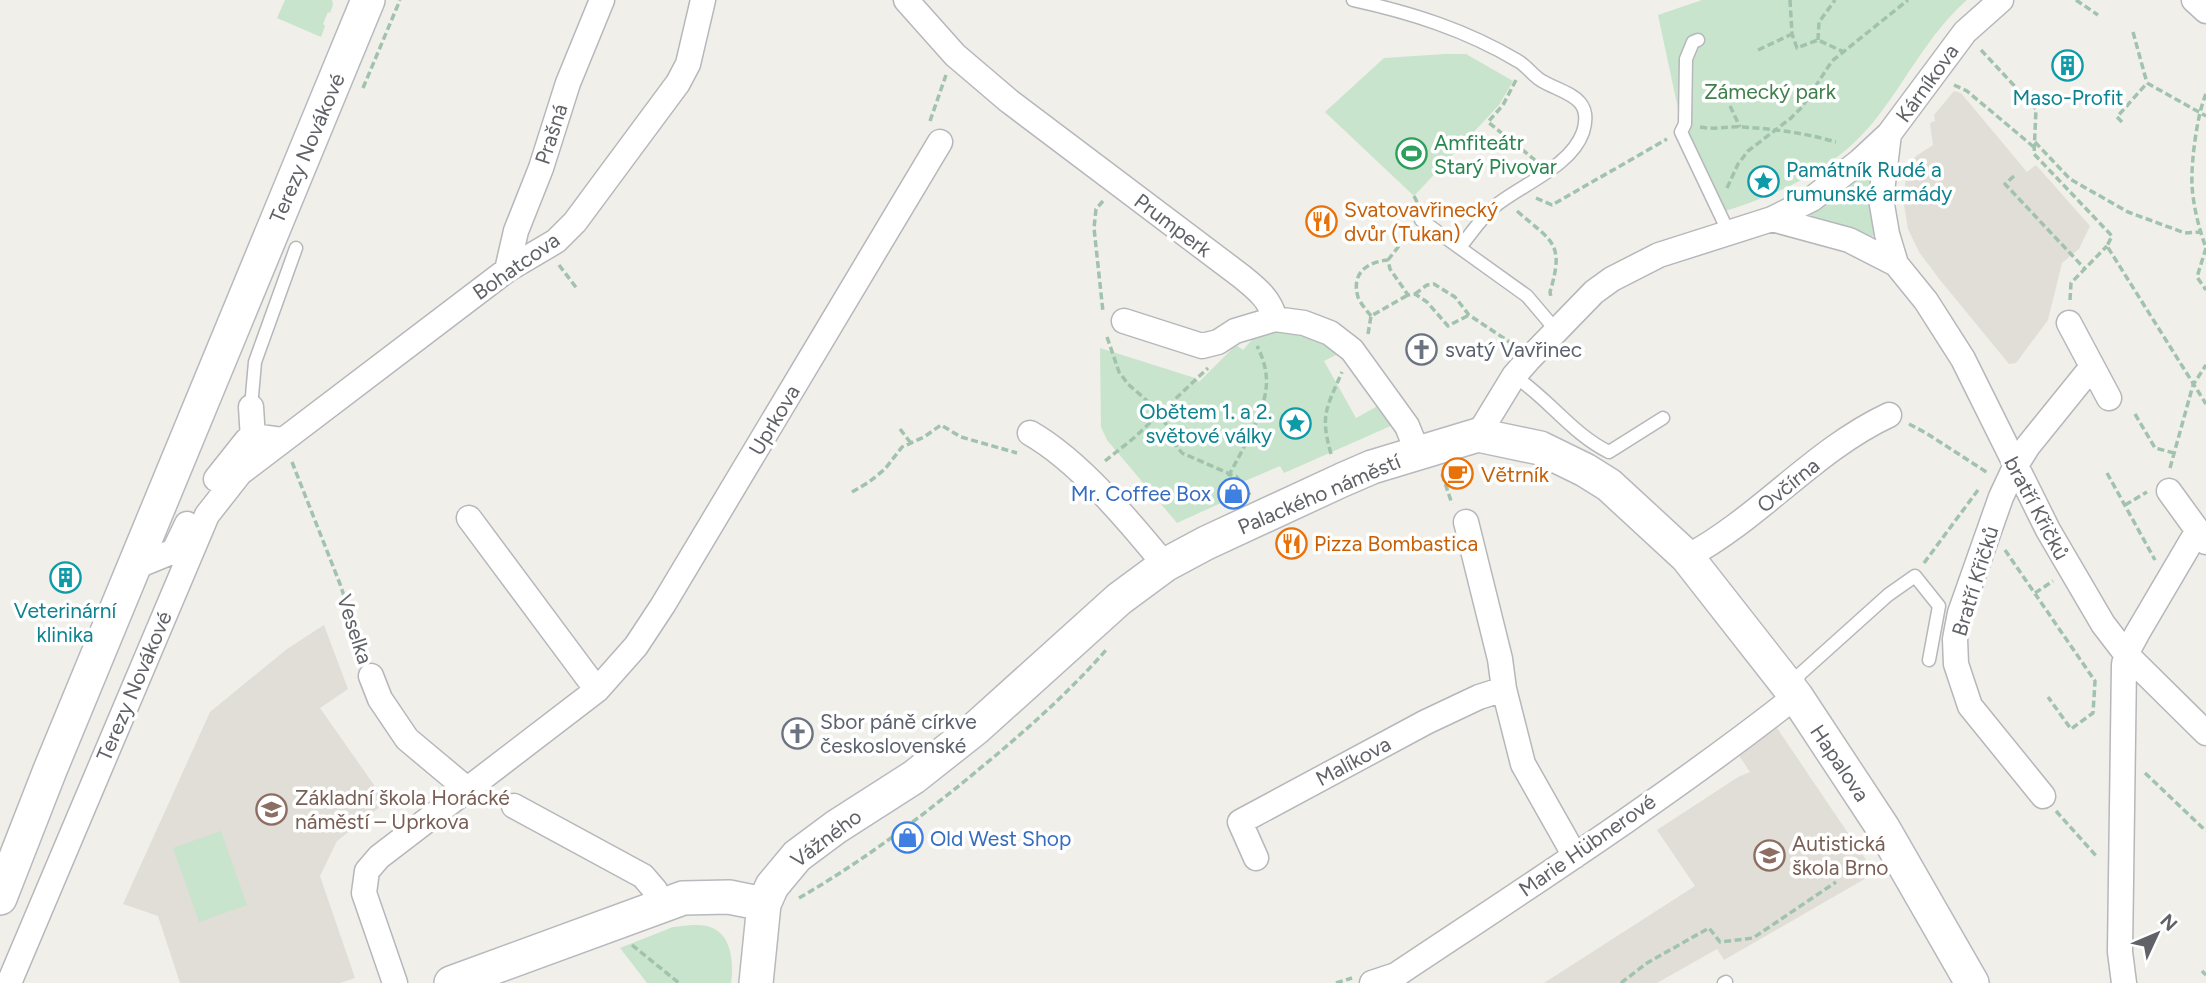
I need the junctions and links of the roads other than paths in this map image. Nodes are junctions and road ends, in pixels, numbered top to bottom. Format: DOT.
graph roads {
  1 [pos="368,0"];
  2 [pos="602,0"];
  3 [pos="703,0"];
  4 [pos="906,0"];
  5 [pos="1353,0"];
  6 [pos="2001,0"];
  7 [pos="2194,0"];
  8 [pos="2206,11"];
  9 [pos="1698,40"];
  10 [pos="1889,134"];
  11 [pos="940,142"];
  12 [pos="1422,219"];
  13 [pos="1772,219"];
  14 [pos="1728,232"];
  15 [pos="1460,247"];
  16 [pos="296,248"];
  17 [pos="1896,264"];
  18 [pos="507,270"];
  19 [pos="1275,319"];
  20 [pos="2069,323"];
  21 [pos="1111,326"];
  22 [pos="1555,330"];
  23 [pos="2091,368"];
  24 [pos="1514,376"];
  25 [pos="2109,398"];
  26 [pos="251,407"];
  27 [pos="1889,415"];
  28 [pos="1663,418"];
  29 [pos="1478,435"];
  30 [pos="253,439"];
  31 [pos="282,440"];
  32 [pos="1026,444"];
  33 [pos="1430,463"];
  34 [pos="2015,467"];
  35 [pos="2169,491"];
  36 [pos="469,518"];
  37 [pos="1466,522"];
  38 [pos="2202,536"];
  39 [pos="1687,557"];
  40 [pos="1165,565"];
  41 [pos="135,568"];
  42 [pos="1119,599"];
  43 [pos="2126,654"];
  44 [pos="1929,660"];
  45 [pos="371,677"];
  46 [pos="1504,689"];
  47 [pos="597,690"];
  48 [pos="1796,696"];
  49 [pos="2206,733"];
  50 [pos="468,790"];
  51 [pos="2043,796"];
  52 [pos="514,806"];
  53 [pos="1575,856"];
  54 [pos="1256,858"];
  55 [pos="4,877"];
  56 [pos="764,904"];
  57 [pos="659,906"];
  58 [pos="1366,979"];
  59 [pos="1399,979"];
  60 [pos="9,983"];
  61 [pos="395,983"];
  62 [pos="452,983"];
  63 [pos="756,983"];
  64 [pos="1972,983"];
  65 [pos="2123,983"];
  1 -- 41 [label="street, Terezy Novákové"];
  2 -- 18 [label="street, Prašná"];
  3 -- 18 [label="street, Bohatcova"];
  4 -- 19 [label="street, Prumperk"];
  5 -- 15 [label="lane"];
  6 -- 10 [label="street, Kárníkova"];
  7 -- 8 [label="street"];
  9 -- 14 [label="lane"];
  10 -- 13 [label="street"];
  10 -- 17 [label="street, Kárníkova"];
  11 -- 47 [label="street, Uprkova"];
  12 -- 15 [label="lane"];
  13 -- 14 [label="street"];
  13 -- 17 [label="street"];
  14 -- 22 [label="street"];
  15 -- 22 [label="lane"];
  16 -- 26 [label="lane"];
  17 -- 34 [label="street, bratří Křičků"];
  18 -- 31 [label="street, Bohatcova"];
  19 -- 21 [label="street"];
  19 -- 33 [label="street"];
  20 -- 23 [label="street"];
  22 -- 24 [label="street"];
  23 -- 25 [label="street"];
  23 -- 34 [label="street, Bratří Křičků"];
  24 -- 28 [label="lane"];
  24 -- 29 [label="street"];
  26 -- 30 [label="street"];
  27 -- 39 [label="street, Ovčírna"];
  29 -- 33 [label="street, Palackého náměstí"];
  29 -- 39 [label="street, Palackého náměstí"];
  30 -- 31 [label="street"];
  30 -- 41 [label="street"];
  31 -- 60 [label="street, Terezy Novákové"];
  32 -- 40 [label="street"];
  33 -- 40 [label="street, Palackého náměstí"];
  34 -- 43 [label="street, bratří Křičků"];
  34 -- 51 [label="street, Bratří Křičků"];
  35 -- 38 [label="street"];
  36 -- 47 [label="street"];
  37 -- 46 [label="street"];
  38 -- 43 [label="street"];
  39 -- 48 [label="street, Hapalova"];
  40 -- 42 [label="street, Palackého náměstí"];
  41 -- 55 [label="street, Terezy Novákové"];
  42 -- 56 [label="street, Vážného"];
  43 -- 49 [label="street, bratří Křičků"];
  43 -- 65 [label="street"];
  44 -- 48 [label="lane"];
  45 -- 50 [label="street, Veselka"];
  46 -- 53 [label="street"];
  46 -- 54 [label="street, Malíkova"];
  47 -- 50 [label="street, Uprkova"];
  48 -- 53 [label="street, Marie Hübnerové"];
  48 -- 64 [label="street, Hapalova"];
  50 -- 61 [label="street, Uprkova"];
  52 -- 57 [label="street"];
  53 -- 59 [label="street, Marie Hübnerové"];
  56 -- 57 [label="street"];
  56 -- 63 [label="street"];
  57 -- 62 [label="street"];
  58 -- 59 [label="street, Marie Hübnerové"];
}
